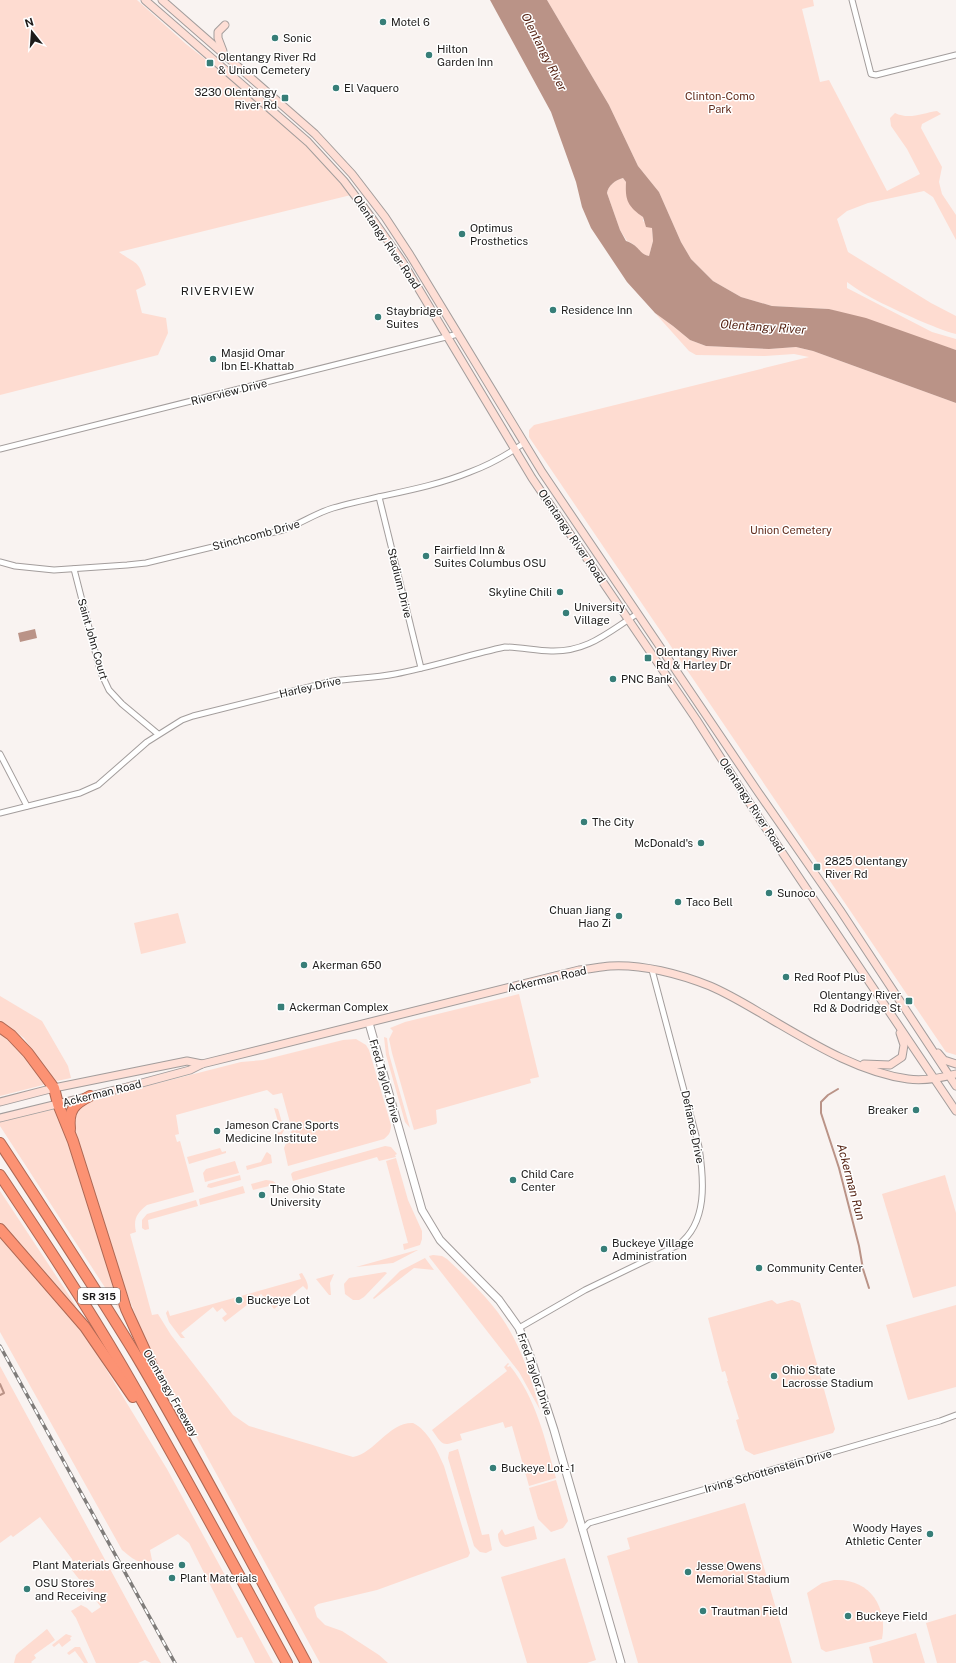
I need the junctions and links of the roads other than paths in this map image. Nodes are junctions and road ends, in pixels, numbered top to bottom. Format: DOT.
graph roads {
  1 [pos="145,0"];
  2 [pos="162,0"];
  3 [pos="852,0"];
  4 [pos="224,25"];
  5 [pos="956,55"];
  6 [pos="228,58"];
  7 [pos="458,334"];
  8 [pos="447,337"];
  9 [pos="524,443"];
  10 [pos="0,449"];
  11 [pos="515,449"];
  12 [pos="379,497"];
  13 [pos="0,562"];
  14 [pos="74,569"];
  15 [pos="637,614"];
  16 [pos="627,620"];
  17 [pos="421,668"];
  18 [pos="158,734"];
  19 [pos="0,754"];
  20 [pos="27,806"];
  21 [pos="0,813"];
  22 [pos="652,970"];
  23 [pos="895,1019"];
  24 [pos="368,1022"];
  25 [pos="0,1027"];
  26 [pos="929,1046"];
  27 [pos="856,1063"];
  28 [pos="202,1064"];
  29 [pos="956,1064"];
  30 [pos="952,1075"];
  31 [pos="933,1078"];
  32 [pos="956,1086"];
  33 [pos="54,1088"];
  34 [pos="90,1096"];
  35 [pos="0,1102"];
  36 [pos="58,1104"];
  37 [pos="956,1111"];
  38 [pos="0,1118"];
  39 [pos="73,1141"];
  40 [pos="0,1144"];
  41 [pos="0,1175"];
  42 [pos="0,1229"];
  43 [pos="519,1328"];
  44 [pos="956,1415"];
  45 [pos="192,1454"];
  46 [pos="177,1462"];
  47 [pos="582,1530"];
  48 [pos="287,1663"];
  49 [pos="306,1663"];
  50 [pos="621,1663"];
  1 -- 8 [label="main road, Olentangy River Road"];
  2 -- 6 [label="main road, Olentangy River Road"];
  3 -- 5 [label="street"];
  4 -- 6 [label="main road"];
  6 -- 7 [label="main road, Olentangy River Road"];
  7 -- 8 [label="street, Riverview Drive"];
  7 -- 9 [label="main road, Olentangy River Road"];
  8 -- 10 [label="street, Riverview Drive"];
  8 -- 11 [label="main road, Olentangy River Road"];
  9 -- 11 [label="street, Stinchcomb Drive"];
  9 -- 15 [label="main road, Olentangy River Road"];
  11 -- 12 [label="street, Stinchcomb Drive"];
  11 -- 16 [label="main road, Olentangy River Road"];
  12 -- 14 [label="street, Stinchcomb Drive"];
  12 -- 17 [label="street, Stadium Drive"];
  13 -- 14 [label="street, Stinchcomb Drive"];
  14 -- 18 [label="street, Saint John Court"];
  15 -- 16 [label="street, Harley Drive"];
  15 -- 26 [label="main road, Olentangy River Road"];
  16 -- 17 [label="street, Harley Drive"];
  16 -- 23 [label="main road, Olentangy River Road"];
  17 -- 18 [label="street, Harley Drive"];
  18 -- 20 [label="street, Harley Drive"];
  19 -- 20 [label="street"];
  20 -- 21 [label="street, Harley Drive"];
  22 -- 24 [label="main road, Ackerman Road"];
  22 -- 27 [label="main road, Ackerman Road"];
  22 -- 43 [label="street, Defiance Drive"];
  23 -- 27 [label="main road"];
  23 -- 31 [label="main road, Olentangy River Road"];
  24 -- 28 [label="main road, Ackerman Road"];
  24 -- 43 [label="street, Fred Taylor Drive"];
  25 -- 33 [label="highway"];
  26 -- 29 [label="main road"];
  26 -- 30 [label="main road, Olentangy River Road"];
  27 -- 31 [label="main road, Ackerman Road"];
  28 -- 33 [label="main road, Ackerman Road"];
  28 -- 34 [label="main road, Ackerman Road"];
  30 -- 31 [label="main road, Ackerman Road"];
  30 -- 32 [label="main road, Olentangy River Road"];
  31 -- 37 [label="main road, Olentangy River Road"];
  33 -- 35 [label="main road, Ackerman Road"];
  33 -- 36 [label="highway"];
  34 -- 36 [label="main road, Ackerman Road"];
  34 -- 39 [label="highway"];
  36 -- 38 [label="main road, Ackerman Road"];
  36 -- 39 [label="highway"];
  39 -- 45 [label="highway"];
  40 -- 45 [label="highway, Olentangy Freeway / SR 315"];
  41 -- 46 [label="highway, SR 315"];
  42 -- 46 [label="highway"];
  43 -- 47 [label="street, Fred Taylor Drive"];
  44 -- 47 [label="street, Irving Schottenstein Drive"];
  45 -- 49 [label="highway, Olentangy Freeway / SR 315"];
  46 -- 48 [label="highway, SR 315"];
  47 -- 50 [label="street, Fred Taylor Drive"];
}
